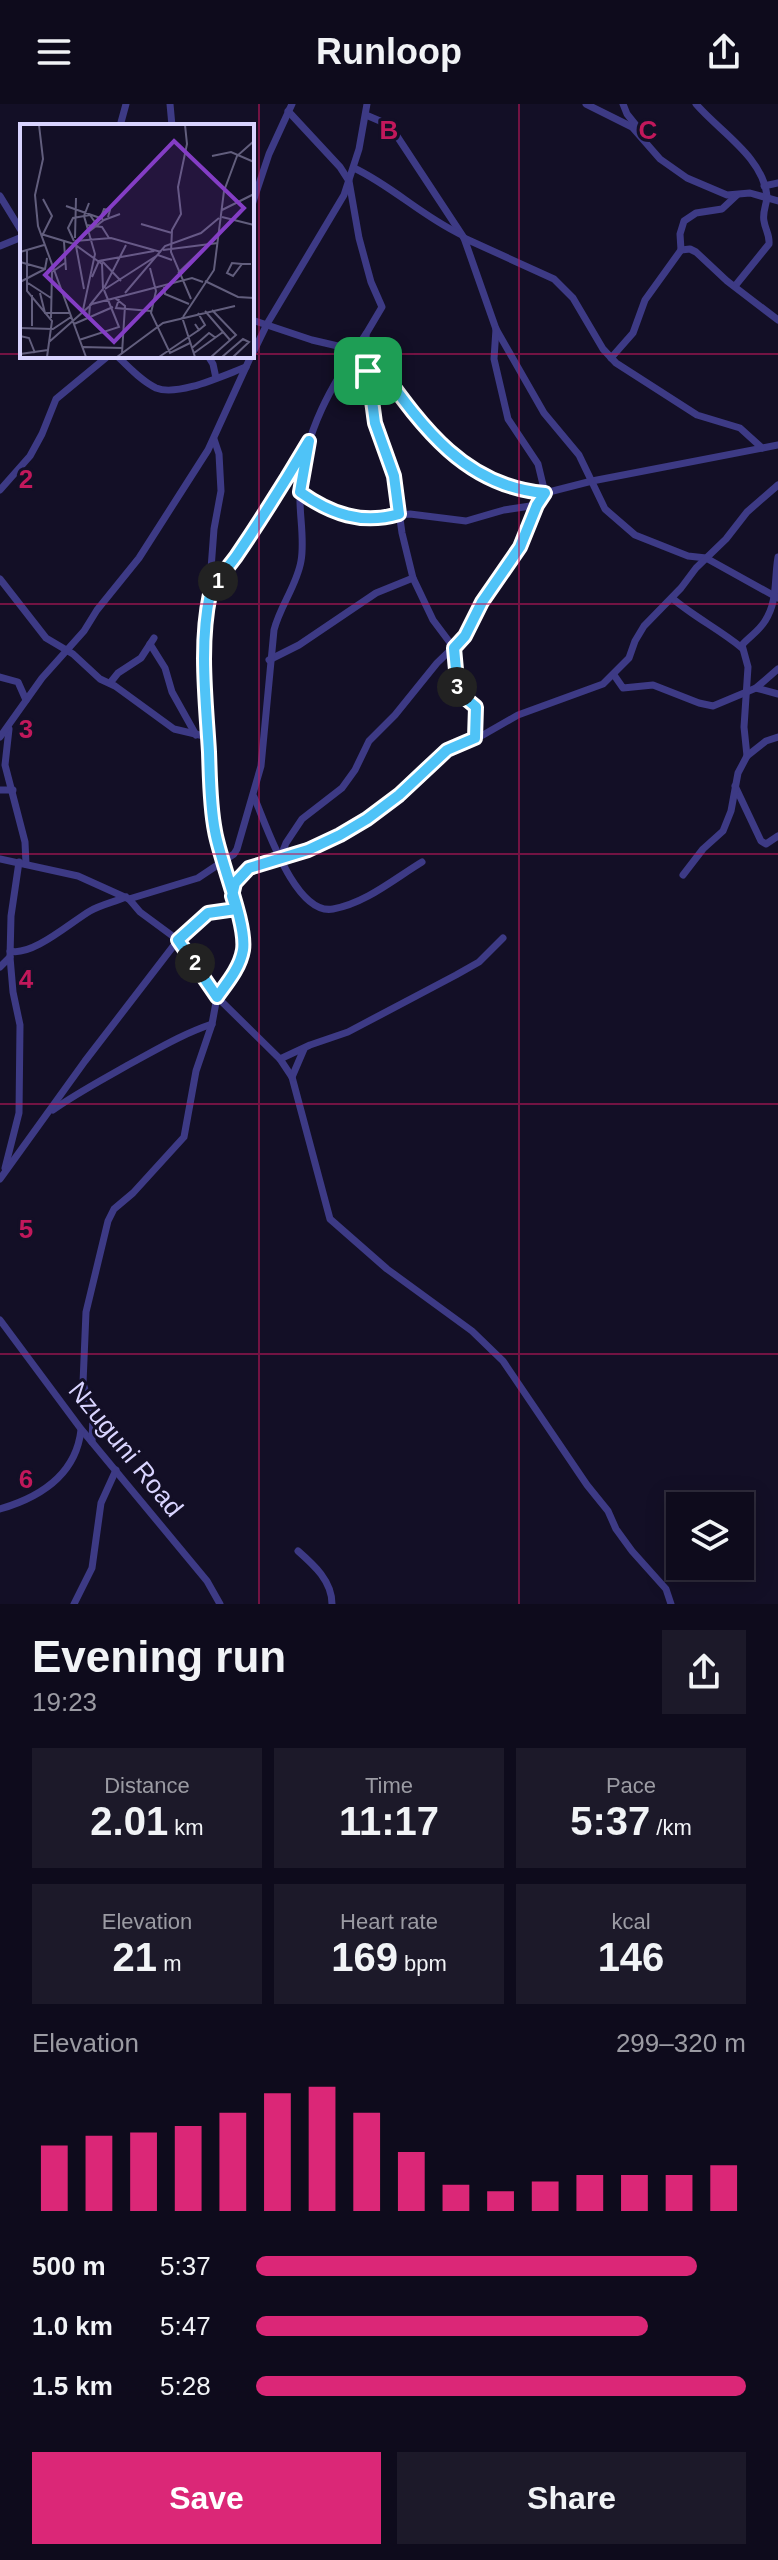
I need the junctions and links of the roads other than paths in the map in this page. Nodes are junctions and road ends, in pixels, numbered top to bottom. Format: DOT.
graph roads {
  1 [pos="126,104"];
  2 [pos="170,104"];
  3 [pos="367,104"];
  4 [pos="586,104"];
  5 [pos="623,104"];
  6 [pos="696,104"];
  7 [pos="290,107"];
  8 [pos="366,115"];
  9 [pos="121,124"];
  10 [pos="172,124"];
  11 [pos="640,134"];
  12 [pos="354,168"];
  13 [pos="349,181"];
  14 [pos="778,183"];
  15 [pos="764,186"];
  16 [pos="737,195"];
  17 [pos="0,196"];
  18 [pos="767,198"];
  19 [pos="254,199"];
  20 [pos="778,201"];
  21 [pos="20,231"];
  22 [pos="20,235"];
  23 [pos="463,237"];
  24 [pos="0,246"];
  25 [pos="681,250"];
  26 [pos="735,286"];
  27 [pos="778,320"];
  28 [pos="254,321"];
  29 [pos="267,324"];
  30 [pos="496,329"];
  31 [pos="366,334"];
  32 [pos="355,350"];
  33 [pos="367,350"];
  34 [pos="254,352"];
  35 [pos="106,358"];
  36 [pos="119,358"];
  37 [pos="209,358"];
  38 [pos="251,358"];
  39 [pos="611,358"];
  40 [pos="246,367"];
  41 [pos="216,378"];
  42 [pos="214,439"];
  43 [pos="309,441"];
  44 [pos="778,445"];
  45 [pos="762,448"];
  46 [pos="592,481"];
  47 [pos="778,485"];
  48 [pos="0,490"];
  49 [pos="300,492"];
  50 [pos="545,493"];
  51 [pos="537,505"];
  52 [pos="399,514"];
  53 [pos="778,557"];
  54 [pos="706,558"];
  55 [pos="413,578"];
  56 [pos="0,579"];
  57 [pos="210,590"];
  58 [pos="777,597"];
  59 [pos="672,598"];
  60 [pos="454,648"];
  61 [pos="742,648"];
  62 [pos="66,650"];
  63 [pos="269,660"];
  64 [pos="778,669"];
  65 [pos="614,675"];
  66 [pos="0,677"];
  67 [pos="110,683"];
  68 [pos="752,690"];
  69 [pos="778,694"];
  70 [pos="26,700"];
  71 [pos="9,726"];
  72 [pos="196,735"];
  73 [pos="0,737"];
  74 [pos="208,737"];
  75 [pos="775,737"];
  76 [pos="475,738"];
  77 [pos="778,749"];
  78 [pos="747,756"];
  79 [pos="735,784"];
  80 [pos="0,790"];
  81 [pos="13,790"];
  82 [pos="254,797"];
  83 [pos="778,836"];
  84 [pos="280,858"];
  85 [pos="0,859"];
  86 [pos="422,862"];
  87 [pos="22,863"];
  88 [pos="222,863"];
  89 [pos="683,875"];
  90 [pos="232,896"];
  91 [pos="128,898"];
  92 [pos="236,909"];
  93 [pos="503,938"];
  94 [pos="178,940"];
  95 [pos="10,954"];
  96 [pos="0,967"];
  97 [pos="217,997"];
  98 [pos="212,1024"];
  99 [pos="305,1047"];
  100 [pos="280,1059"];
  101 [pos="292,1077"];
  102 [pos="49,1113"];
  103 [pos="2,1175"];
  104 [pos="0,1320"];
  105 [pos="81,1429"];
  106 [pos="92,1442"];
  107 [pos="116,1470"];
  108 [pos="0,1509"];
  109 [pos="298,1551"];
  110 [pos="74,1604"];
  111 [pos="220,1604"];
  112 [pos="332,1604"];
  113 [pos="671,1604"];
  1 -- 9 [label="street"];
  2 -- 10 [label="street"];
  3 -- 8 [label="street"];
  4 -- 11 [label="street"];
  5 -- 11 [label="street"];
  6 -- 15 [label="street"];
  7 -- 13 [label="street"];
  7 -- 19 [label="street"];
  8 -- 12 [label="street"];
  8 -- 23 [label="street"];
  11 -- 16 [label="street"];
  12 -- 13 [label="street"];
  12 -- 23 [label="street"];
  13 -- 29 [label="street"];
  13 -- 31 [label="street"];
  14 -- 15 [label="street"];
  15 -- 18 [label="street"];
  16 -- 18 [label="street"];
  16 -- 25 [label="street"];
  17 -- 21 [label="street"];
  18 -- 20 [label="street"];
  18 -- 26 [label="street"];
  22 -- 24 [label="street"];
  23 -- 30 [label="street"];
  23 -- 39 [label="street"];
  25 -- 26 [label="street"];
  25 -- 39 [label="street"];
  26 -- 27 [label="street"];
  28 -- 29 [label="street"];
  29 -- 32 [label="street"];
  29 -- 34 [label="street"];
  30 -- 46 [label="street"];
  30 -- 50 [label="street"];
  31 -- 32 [label="street"];
  31 -- 33 [label="street"];
  32 -- 43 [label="street"];
  33 -- 50 [label="street"];
  33 -- 52 [label="street"];
  35 -- 48 [label="street"];
  36 -- 41 [label="street"];
  37 -- 41 [label="street"];
  38 -- 40 [label="street"];
  39 -- 45 [label="street"];
  40 -- 41 [label="street"];
  40 -- 42 [label="street"];
  42 -- 57 [label="street"];
  42 -- 62 [label="street"];
  43 -- 49 [label="street"];
  43 -- 57 [label="street"];
  44 -- 45 [label="street"];
  45 -- 46 [label="street"];
  46 -- 50 [label="street"];
  46 -- 54 [label="street"];
  47 -- 54 [label="street"];
  49 -- 52 [label="street"];
  49 -- 63 [label="street"];
  50 -- 51 [label="street"];
  51 -- 52 [label="street"];
  51 -- 60 [label="street"];
  52 -- 55 [label="street"];
  53 -- 58 [label="street"];
  54 -- 58 [label="street"];
  54 -- 59 [label="street"];
  55 -- 60 [label="street"];
  55 -- 63 [label="street"];
  56 -- 62 [label="street"];
  57 -- 74 [label="street"];
  58 -- 61 [label="street"];
  59 -- 61 [label="street"];
  59 -- 65 [label="street"];
  60 -- 76 [label="street"];
  60 -- 84 [label="street"];
  61 -- 68 [label="street"];
  62 -- 67 [label="street"];
  62 -- 70 [label="street"];
  63 -- 82 [label="street"];
  64 -- 68 [label="street"];
  65 -- 68 [label="street"];
  65 -- 76 [label="street"];
  66 -- 70 [label="street"];
  67 -- 72 [label="street"];
  67 -- 72 [label="street"];
  68 -- 69 [label="street"];
  68 -- 78 [label="street"];
  70 -- 71 [label="street"];
  71 -- 73 [label="street"];
  71 -- 81 [label="street"];
  72 -- 74 [label="street"];
  74 -- 88 [label="street"];
  75 -- 77 [label="street"];
  75 -- 78 [label="street"];
  76 -- 84 [label="street"];
  78 -- 79 [label="street"];
  79 -- 83 [label="street"];
  79 -- 89 [label="street"];
  80 -- 81 [label="street"];
  81 -- 87 [label="street"];
  82 -- 84 [label="street"];
  82 -- 88 [label="street"];
  84 -- 86 [label="street"];
  84 -- 90 [label="street"];
  85 -- 87 [label="street"];
  87 -- 91 [label="street"];
  87 -- 95 [label="street"];
  88 -- 90 [label="street"];
  88 -- 91 [label="street"];
  90 -- 92 [label="street"];
  91 -- 94 [label="street"];
  91 -- 95 [label="street"];
  92 -- 94 [label="street"];
  92 -- 97 [label="street"];
  93 -- 99 [label="street"];
  94 -- 97 [label="street"];
  94 -- 102 [label="street"];
  95 -- 96 [label="street"];
  95 -- 103 [label="street"];
  97 -- 98 [label="street"];
  97 -- 100 [label="street"];
  98 -- 102 [label="street"];
  98 -- 106 [label="street"];
  99 -- 100 [label="street"];
  99 -- 101 [label="street"];
  100 -- 101 [label="street"];
  101 -- 113 [label="street"];
  102 -- 103 [label="street"];
  104 -- 105 [label="street, Nzuguni Road"];
  105 -- 106 [label="street, Nzuguni Road"];
  105 -- 108 [label="street"];
  106 -- 107 [label="street, Nzuguni Road"];
  107 -- 110 [label="street"];
  107 -- 111 [label="street, Nzuguni Road"];
  109 -- 112 [label="street"];
}
